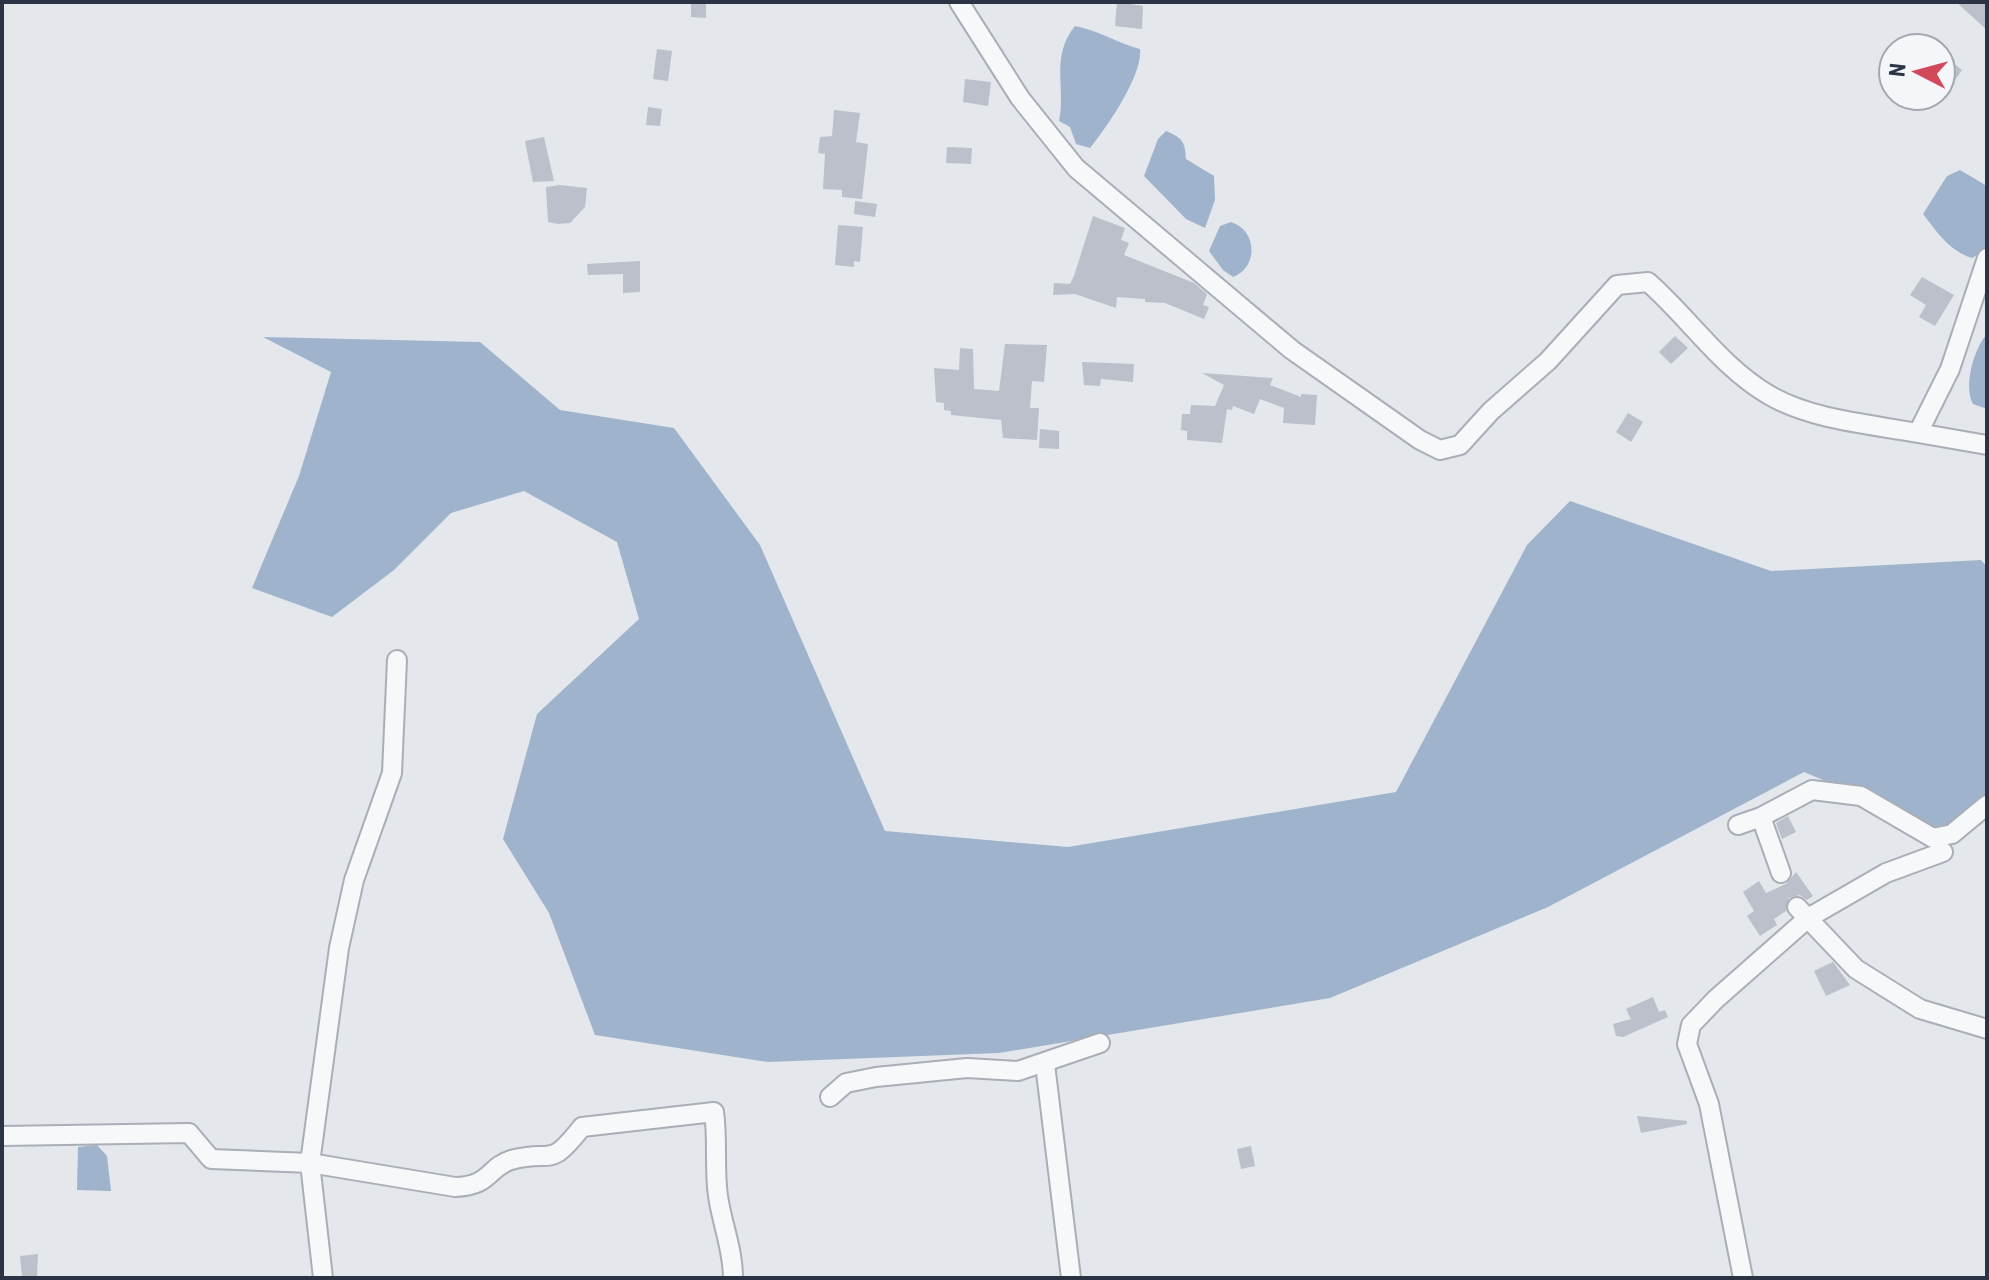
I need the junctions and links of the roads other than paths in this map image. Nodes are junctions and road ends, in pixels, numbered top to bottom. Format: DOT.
graph roads {
  1 [pos="959,2"];
  2 [pos="1987,258"];
  3 [pos="1918,433"];
  4 [pos="1987,445"];
  5 [pos="397,660"];
  6 [pos="1987,805"];
  7 [pos="1761,817"];
  8 [pos="1738,825"];
  9 [pos="1943,852"];
  10 [pos="1781,873"];
  11 [pos="1802,912"];
  12 [pos="1987,1029"];
  13 [pos="1100,1043"];
  14 [pos="1045,1064"];
  15 [pos="830,1097"];
  16 [pos="2,1136"];
  17 [pos="310,1163"];
  18 [pos="323,1278"];
  19 [pos="733,1278"];
  20 [pos="1071,1278"];
  21 [pos="1743,1278"];
  1 -- 3 [label="street"];
  2 -- 3 [label="street"];
  3 -- 4 [label="street"];
  5 -- 17 [label="street"];
  6 -- 7 [label="street"];
  7 -- 8 [label="street"];
  7 -- 10 [label="street"];
  9 -- 11 [label="street"];
  11 -- 12 [label="street"];
  11 -- 21 [label="street"];
  13 -- 14 [label="street"];
  14 -- 15 [label="street"];
  14 -- 20 [label="street"];
  16 -- 17 [label="street"];
  17 -- 18 [label="street"];
  17 -- 19 [label="street"];
}
